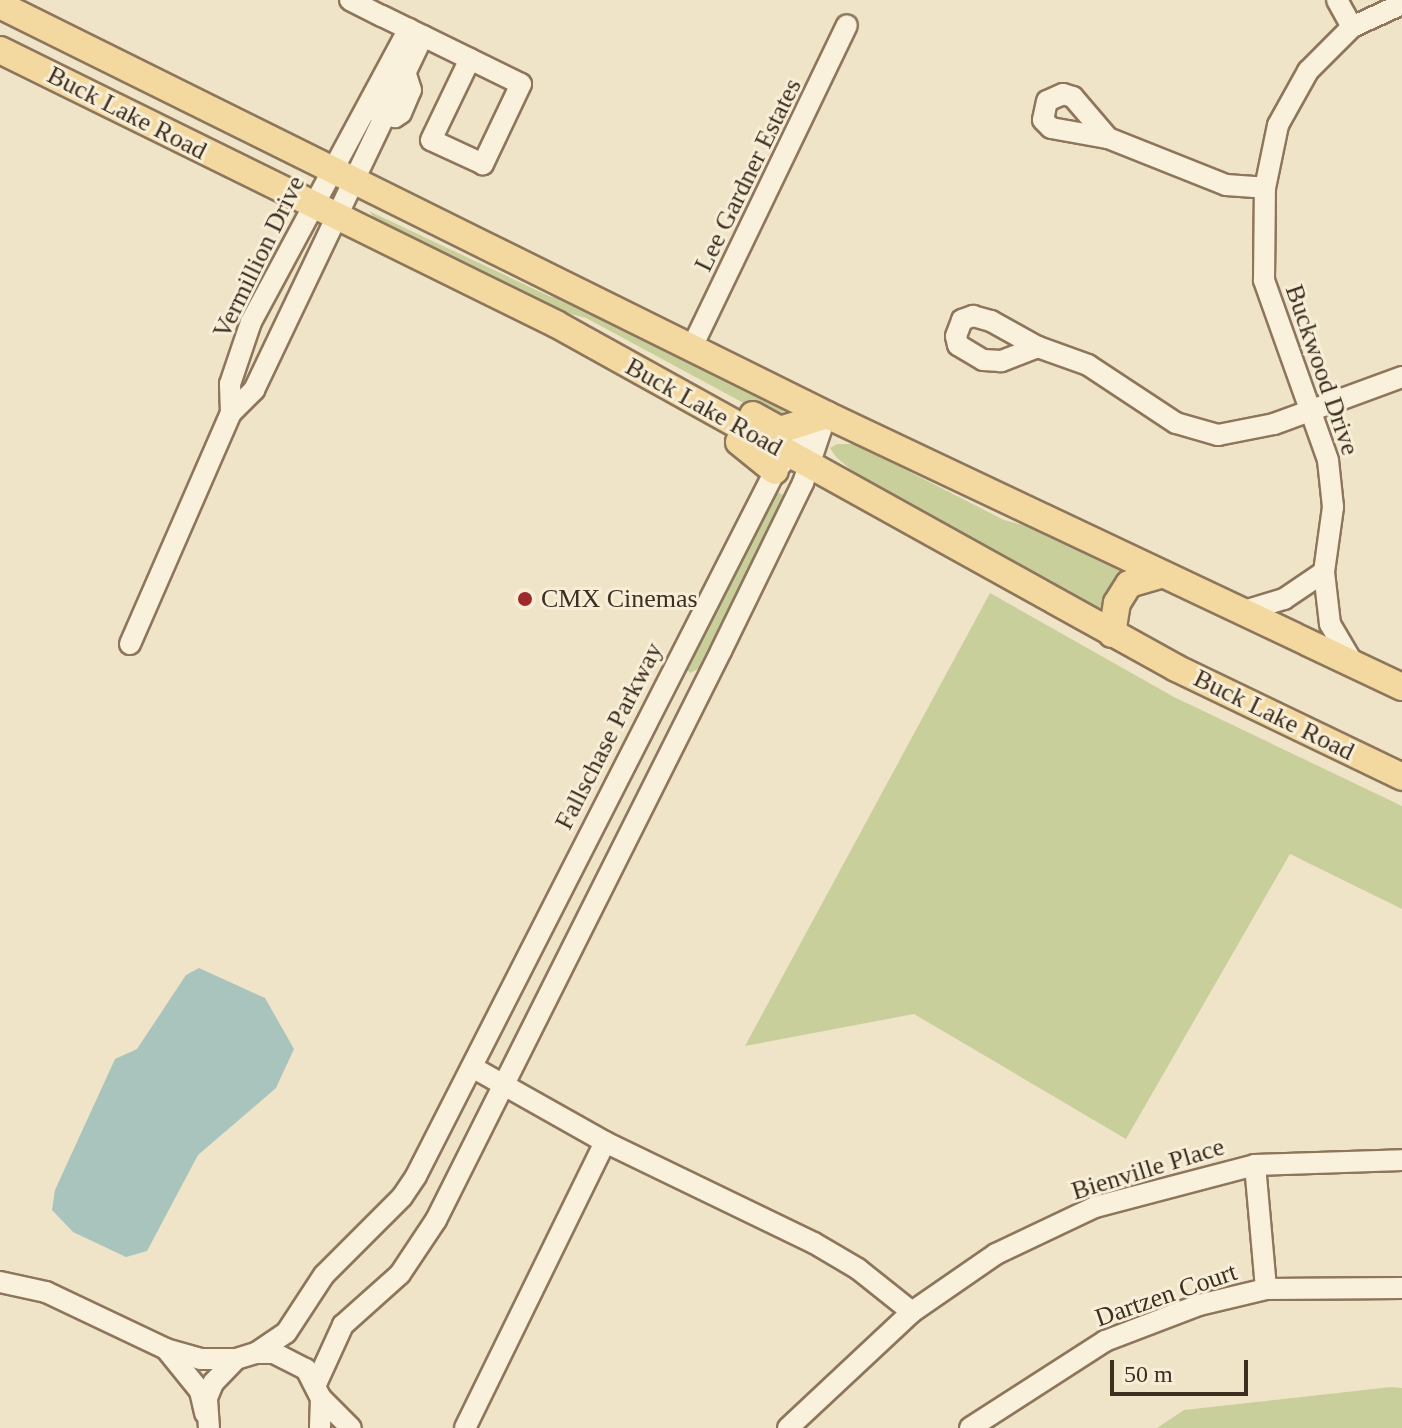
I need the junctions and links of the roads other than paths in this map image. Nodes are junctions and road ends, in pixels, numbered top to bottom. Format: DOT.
graph roads {
  1 [pos="350,0"];
  2 [pos="1337,0"];
  3 [pos="1402,4"];
  4 [pos="0,5"];
  5 [pos="847,25"];
  6 [pos="1352,27"];
  7 [pos="416,33"];
  8 [pos="0,50"];
  9 [pos="470,59"];
  10 [pos="375,111"];
  11 [pos="1108,138"];
  12 [pos="329,171"];
  13 [pos="356,184"];
  14 [pos="1265,188"];
  15 [pos="312,206"];
  16 [pos="338,219"];
  17 [pos="556,324"];
  18 [pos="692,347"];
  19 [pos="1038,347"];
  20 [pos="1402,377"];
  21 [pos="1311,411"];
  22 [pos="231,413"];
  23 [pos="827,415"];
  24 [pos="792,463"];
  25 [pos="1324,572"];
  26 [pos="1163,574"];
  27 [pos="1244,611"];
  28 [pos="1112,634"];
  29 [pos="130,644"];
  30 [pos="1353,663"];
  31 [pos="664,682"];
  32 [pos="1402,687"];
  33 [pos="697,699"];
  34 [pos="1400,775"];
  35 [pos="472,1067"];
  36 [pos="504,1084"];
  37 [pos="605,1142"];
  38 [pos="1402,1160"];
  39 [pos="1255,1165"];
  40 [pos="0,1282"];
  41 [pos="1402,1288"];
  42 [pos="1266,1289"];
  43 [pos="912,1312"];
  44 [pos="166,1349"];
  45 [pos="246,1356"];
  46 [pos="319,1391"];
  47 [pos="207,1422"];
  48 [pos="795,1426"];
  49 [pos="320,1428"];
  50 [pos="351,1428"];
  51 [pos="465,1428"];
  52 [pos="970,1428"];
  1 -- 7 [label="street"];
  2 -- 6 [label="street"];
  3 -- 6 [label="street, Buckwood Drive"];
  4 -- 12 [label="main road, Buck Lake Road"];
  5 -- 18 [label="street, Lee Gardner Estates"];
  6 -- 14 [label="street, Buckwood Drive"];
  7 -- 9 [label="street"];
  7 -- 10 [label="street"];
  7 -- 10 [label="street"];
  8 -- 15 [label="main road, Buck Lake Road"];
  9 -- 9 [label="street"];
  10 -- 12 [label="street, Vermillion Drive"];
  10 -- 13 [label="street, Vermillion Drive"];
  11 -- 14 [label="street"];
  12 -- 13 [label="main road, Buck Lake Road"];
  12 -- 15 [label="street, Vermillion Drive"];
  13 -- 16 [label="street, Vermillion Drive"];
  13 -- 18 [label="main road, Buck Lake Road"];
  14 -- 21 [label="street, Buckwood Drive"];
  15 -- 16 [label="main road, Buck Lake Road"];
  15 -- 22 [label="street, Vermillion Drive"];
  16 -- 17 [label="main road, Buck Lake Road"];
  16 -- 22 [label="street, Vermillion Drive"];
  17 -- 23 [label="main road"];
  17 -- 24 [label="main road, Buck Lake Road"];
  18 -- 23 [label="main road, Buck Lake Road"];
  19 -- 21 [label="street"];
  20 -- 21 [label="street"];
  21 -- 25 [label="street, Buckwood Drive"];
  22 -- 29 [label="street, Vermillion Drive"];
  23 -- 24 [label="street, Fallschase Parkway"];
  23 -- 26 [label="main road, Buck Lake Road"];
  24 -- 28 [label="main road, Buck Lake Road"];
  24 -- 31 [label="street, Fallschase Parkway"];
  24 -- 33 [label="street, Fallschase Parkway"];
  25 -- 27 [label="street"];
  25 -- 30 [label="street, Buckwood Drive"];
  26 -- 27 [label="main road, Buck Lake Road"];
  26 -- 28 [label="main road"];
  27 -- 30 [label="main road, Buck Lake Road"];
  28 -- 34 [label="main road, Buck Lake Road"];
  30 -- 32 [label="main road, Buck Lake Road"];
  31 -- 33 [label="street"];
  31 -- 35 [label="street, Fallschase Parkway"];
  33 -- 36 [label="street, Fallschase Parkway"];
  35 -- 36 [label="street"];
  35 -- 45 [label="street, Fallschase Parkway"];
  36 -- 37 [label="street"];
  36 -- 46 [label="street, Fallschase Parkway"];
  37 -- 43 [label="street"];
  37 -- 51 [label="street"];
  38 -- 39 [label="street, Bienville Place"];
  39 -- 42 [label="street"];
  39 -- 43 [label="street, Bienville Place"];
  40 -- 44 [label="street"];
  41 -- 42 [label="street, Dartzen Court"];
  42 -- 52 [label="street, Dartzen Court"];
  43 -- 48 [label="street, Bienville Place"];
  44 -- 45 [label="street"];
  44 -- 47 [label="street"];
  45 -- 46 [label="street"];
  45 -- 47 [label="street, Fallschase Parkway"];
  46 -- 49 [label="street"];
  46 -- 50 [label="street"];
}
